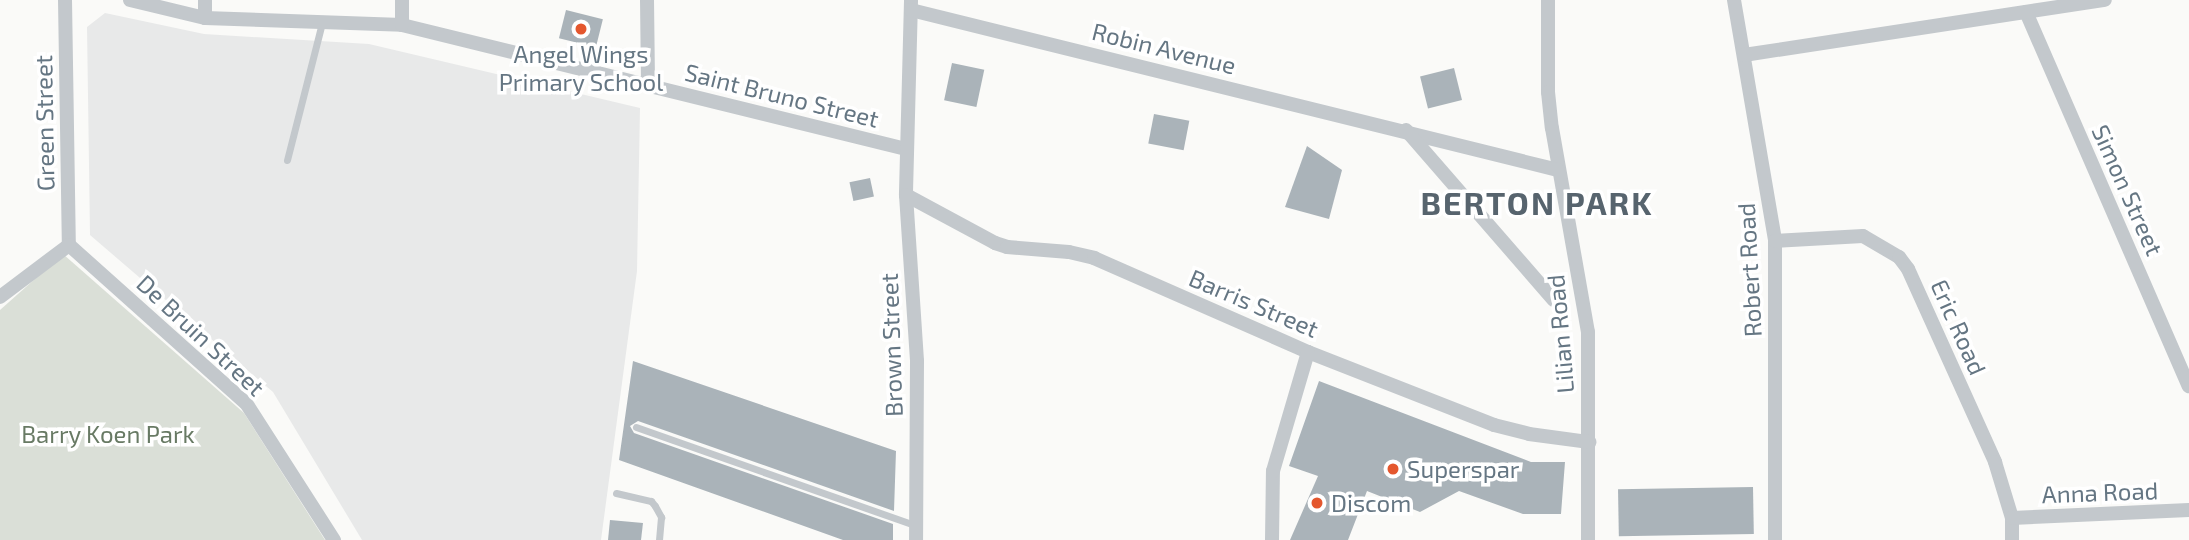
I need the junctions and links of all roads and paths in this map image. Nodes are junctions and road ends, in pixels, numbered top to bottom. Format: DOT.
graph roads {
  1 [pos="65,0"];
  2 [pos="130,0"];
  3 [pos="205,0"];
  4 [pos="402,0"];
  5 [pos="647,0"];
  6 [pos="1548,0"];
  7 [pos="1734,0"];
  8 [pos="2105,0"];
  9 [pos="911,5"];
  10 [pos="2026,12"];
  11 [pos="205,18"];
  12 [pos="322,23"];
  13 [pos="402,25"];
  14 [pos="1744,55"];
  15 [pos="648,86"];
  16 [pos="1406,130"];
  17 [pos="906,149"];
  18 [pos="288,160"];
  19 [pos="1558,170"];
  20 [pos="906,195"];
  21 [pos="1775,241"];
  22 [pos="69,245"];
  23 [pos="0,298"];
  24 [pos="1554,300"];
  25 [pos="1308,352"];
  26 [pos="2189,386"];
  27 [pos="636,427"];
  28 [pos="1589,442"];
  29 [pos="617,493"];
  30 [pos="2189,510"];
  31 [pos="2012,518"];
  32 [pos="916,533"];
  33 [pos="334,540"];
  34 [pos="659,540"];
  35 [pos="1272,540"];
  36 [pos="1588,540"];
  37 [pos="1775,540"];
  38 [pos="2012,540"];
  1 -- 22 [label="street, Green Street"];
  2 -- 11 [label="street, Saint Bruno Street"];
  3 -- 11 [label="street"];
  4 -- 13 [label="street"];
  5 -- 15 [label="street"];
  6 -- 19 [label="street, Lilian Road"];
  7 -- 14 [label="street, Robert Road"];
  8 -- 10 [label="street"];
  9 -- 16 [label="street, Robin Avenue"];
  9 -- 17 [label="street, Brown Street"];
  10 -- 14 [label="street"];
  10 -- 26 [label="street, Simon Street"];
  11 -- 12 [label="street, Saint Bruno Street"];
  12 -- 13 [label="street, Saint Bruno Street"];
  12 -- 18 [label="lane"];
  13 -- 15 [label="street, Saint Bruno Street"];
  14 -- 21 [label="street, Robert Road"];
  15 -- 17 [label="street, Saint Bruno Street"];
  16 -- 19 [label="street, Robin Avenue"];
  16 -- 24 [label="street"];
  17 -- 20 [label="street, Brown Street"];
  19 -- 28 [label="street, Lilian Road"];
  20 -- 25 [label="street, Barris Street"];
  20 -- 32 [label="street, Brown Street"];
  21 -- 31 [label="street, Eric Road"];
  21 -- 37 [label="street, Robert Road"];
  22 -- 23 [label="street"];
  22 -- 33 [label="street, De Bruin Street"];
  25 -- 28 [label="street, Barris Street"];
  25 -- 35 [label="street"];
  27 -- 32 [label="lane"];
  28 -- 36 [label="street, Lilian Road"];
  29 -- 34 [label="lane"];
  30 -- 31 [label="street, Anna Road"];
  31 -- 38 [label="street, Eric Road"];
}
